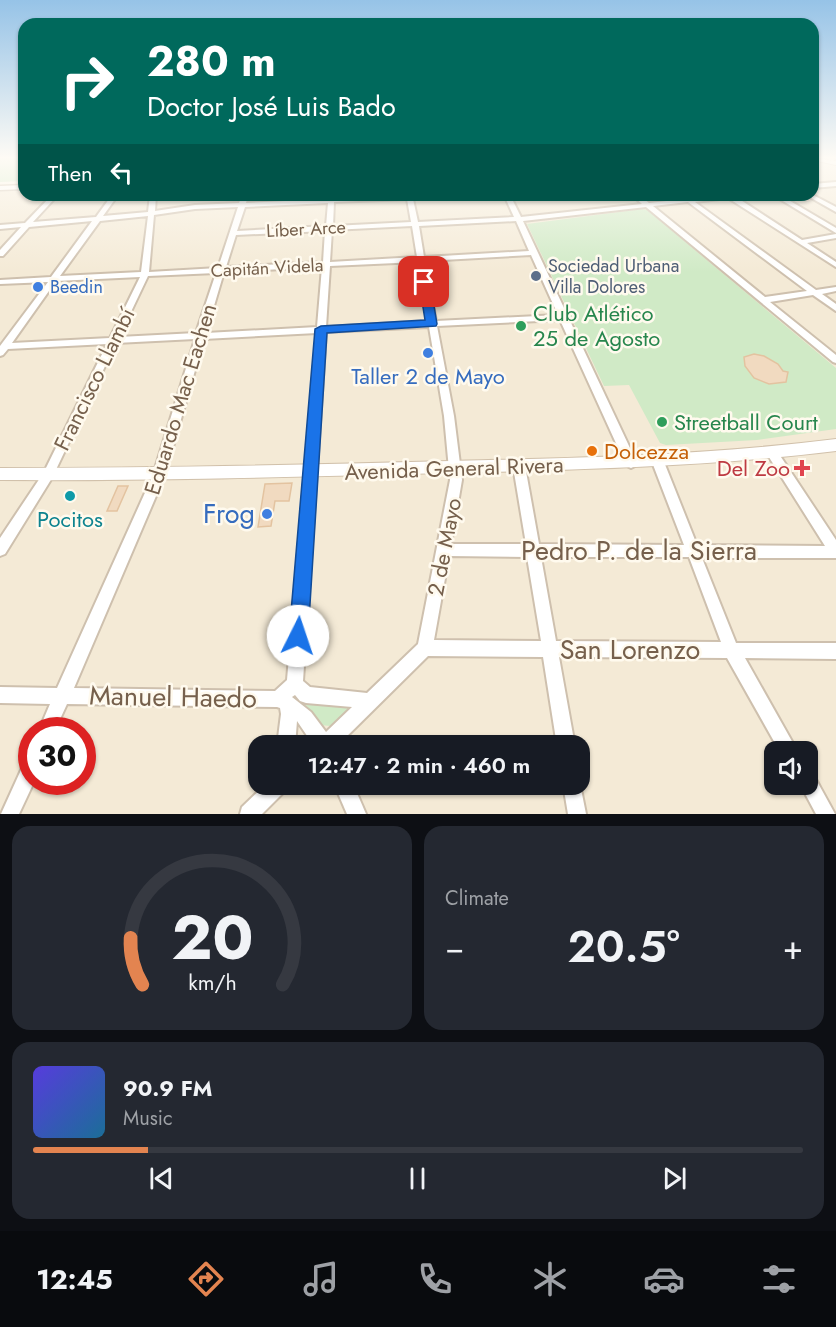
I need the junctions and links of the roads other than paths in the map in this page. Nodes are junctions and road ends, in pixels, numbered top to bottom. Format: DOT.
graph roads {
  1 [pos="50,201"];
  2 [pos="111,201"];
  3 [pos="153,201"];
  4 [pos="243,201"];
  5 [pos="331,201"];
  6 [pos="411,201"];
  7 [pos="510,201"];
  8 [pos="642,201"];
  9 [pos="690,201"];
  10 [pos="741,201"];
  11 [pos="786,201"];
  12 [pos="819,201"];
  13 [pos="241,205"];
  14 [pos="648,206"];
  15 [pos="836,210"];
  16 [pos="152,214"];
  17 [pos="98,219"];
  18 [pos="518,219"];
  19 [pos="415,224"];
  20 [pos="27,225"];
  21 [pos="0,226"];
  22 [pos="330,228"];
  23 [pos="836,231"];
  24 [pos="232,233"];
  25 [pos="836,236"];
  26 [pos="800,242"];
  27 [pos="0,254"];
  28 [pos="534,254"];
  29 [pos="421,260"];
  30 [pos="327,265"];
  31 [pos="836,265"];
  32 [pos="220,271"];
  33 [pos="145,274"];
  34 [pos="55,279"];
  35 [pos="0,282"];
  36 [pos="836,289"];
  37 [pos="814,292"];
  38 [pos="764,300"];
  39 [pos="836,308"];
  40 [pos="564,316"];
  41 [pos="432,324"];
  42 [pos="321,329"];
  43 [pos="200,336"];
  44 [pos="111,341"];
  45 [pos="3,350"];
  46 [pos="834,357"];
  47 [pos="836,445"];
  48 [pos="773,454"];
  49 [pos="658,462"];
  50 [pos="631,463"];
  51 [pos="519,466"];
  52 [pos="456,467"];
  53 [pos="311,472"];
  54 [pos="0,474"];
  55 [pos="48,475"];
  56 [pos="159,475"];
  57 [pos="0,550"];
  58 [pos="443,550"];
  59 [pos="532,550"];
  60 [pos="693,551"];
  61 [pos="836,552"];
  62 [pos="425,648"];
  63 [pos="550,650"];
  64 [pos="732,651"];
  65 [pos="836,651"];
  66 [pos="295,684"];
  67 [pos="0,695"];
  68 [pos="63,695"];
  69 [pos="371,700"];
  70 [pos="282,701"];
  71 [pos="53,717"];
  72 [pos="287,735"];
  73 [pos="318,735"];
  74 [pos="335,735"];
  75 [pos="564,735"];
  76 [pos="784,741"];
  77 [pos="19,795"];
  78 [pos="269,795"];
  79 [pos="348,795"];
  80 [pos="574,795"];
  81 [pos="815,795"];
  82 [pos="10,814"];
  83 [pos="249,814"];
  84 [pos="357,814"];
  85 [pos="577,814"];
  86 [pos="826,814"];
  1 -- 20 [label="street"];
  2 -- 17 [label="street"];
  3 -- 16 [label="street, Francisco Llambí"];
  4 -- 13 [label="street, Eduardo Mac Eachen"];
  5 -- 13 [label="street"];
  5 -- 22 [label="street"];
  6 -- 19 [label="street, 2 de Mayo"];
  7 -- 18 [label="street"];
  8 -- 14 [label="street"];
  9 -- 14 [label="street, Líber Arce"];
  9 -- 37 [label="street"];
  10 -- 26 [label="street"];
  11 -- 23 [label="street"];
  12 -- 15 [label="street"];
  13 -- 16 [label="street"];
  13 -- 24 [label="street, Eduardo Mac Eachen"];
  14 -- 18 [label="street, Líber Arce"];
  14 -- 38 [label="street"];
  16 -- 17 [label="street"];
  16 -- 33 [label="street, Francisco Llambí"];
  17 -- 20 [label="street"];
  17 -- 34 [label="street"];
  18 -- 19 [label="street, Líber Arce"];
  18 -- 28 [label="street"];
  19 -- 22 [label="street, Líber Arce"];
  19 -- 29 [label="street, 2 de Mayo"];
  20 -- 21 [label="street"];
  20 -- 27 [label="street"];
  22 -- 24 [label="street, Líber Arce"];
  22 -- 30 [label="street"];
  24 -- 32 [label="street, Eduardo Mac Eachen"];
  25 -- 26 [label="street"];
  26 -- 31 [label="street"];
  28 -- 29 [label="street, Capitán Videla"];
  28 -- 40 [label="street"];
  29 -- 30 [label="street, Capitán Videla"];
  29 -- 41 [label="street, 2 de Mayo"];
  30 -- 32 [label="street, Capitán Videla"];
  30 -- 42 [label="street"];
  32 -- 33 [label="street, Capitán Videla"];
  32 -- 43 [label="street, Eduardo Mac Eachen"];
  33 -- 34 [label="street, Capitán Videla"];
  33 -- 44 [label="street, Francisco Llambí"];
  34 -- 35 [label="street, Capitán Videla"];
  34 -- 45 [label="street"];
  36 -- 37 [label="street"];
  37 -- 38 [label="street"];
  37 -- 39 [label="street"];
  38 -- 46 [label="street"];
  40 -- 41 [label="street"];
  40 -- 50 [label="street"];
  41 -- 42 [label="street"];
  41 -- 52 [label="street, 2 de Mayo"];
  42 -- 43 [label="street"];
  42 -- 53 [label="street"];
  43 -- 44 [label="street"];
  43 -- 56 [label="street, Eduardo Mac Eachen"];
  44 -- 45 [label="street"];
  44 -- 55 [label="street, Francisco Llambí"];
  47 -- 48 [label="main road, Avenida General Rivera"];
  48 -- 49 [label="main road, Avenida General Rivera"];
  48 -- 61 [label="street"];
  49 -- 50 [label="main road, Avenida General Rivera"];
  49 -- 60 [label="street"];
  50 -- 51 [label="main road, Avenida General Rivera"];
  51 -- 52 [label="main road, Avenida General Rivera"];
  51 -- 59 [label="street"];
  52 -- 53 [label="main road, Avenida General Rivera"];
  52 -- 58 [label="street, 2 de Mayo"];
  53 -- 56 [label="main road, Avenida General Rivera"];
  53 -- 66 [label="street"];
  54 -- 55 [label="main road, Avenida General Rivera"];
  55 -- 56 [label="main road, Avenida General Rivera"];
  55 -- 57 [label="street, Francisco Llambí"];
  56 -- 68 [label="street, Eduardo Mac Eachen"];
  58 -- 59 [label="street, Pedro P. de la Sierra"];
  58 -- 62 [label="street, 2 de Mayo"];
  59 -- 60 [label="street, Pedro P. de la Sierra"];
  59 -- 63 [label="street"];
  60 -- 61 [label="street, Pedro P. de la Sierra"];
  60 -- 64 [label="street"];
  62 -- 63 [label="street, San Lorenzo"];
  62 -- 69 [label="street"];
  63 -- 64 [label="street, San Lorenzo"];
  63 -- 75 [label="street"];
  64 -- 65 [label="street, San Lorenzo"];
  64 -- 76 [label="street"];
  66 -- 69 [label="street"];
  66 -- 70 [label="street, Manuel Haedo"];
  67 -- 68 [label="street, Manuel Haedo"];
  68 -- 70 [label="street, Manuel Haedo"];
  68 -- 71 [label="street, Eduardo Mac Eachen"];
  69 -- 74 [label="street"];
  70 -- 72 [label="street"];
  70 -- 73 [label="street"];
  77 -- 82 [label="street"];
  78 -- 83 [label="street"];
  79 -- 84 [label="street"];
  80 -- 85 [label="street"];
  81 -- 86 [label="street"];
}
